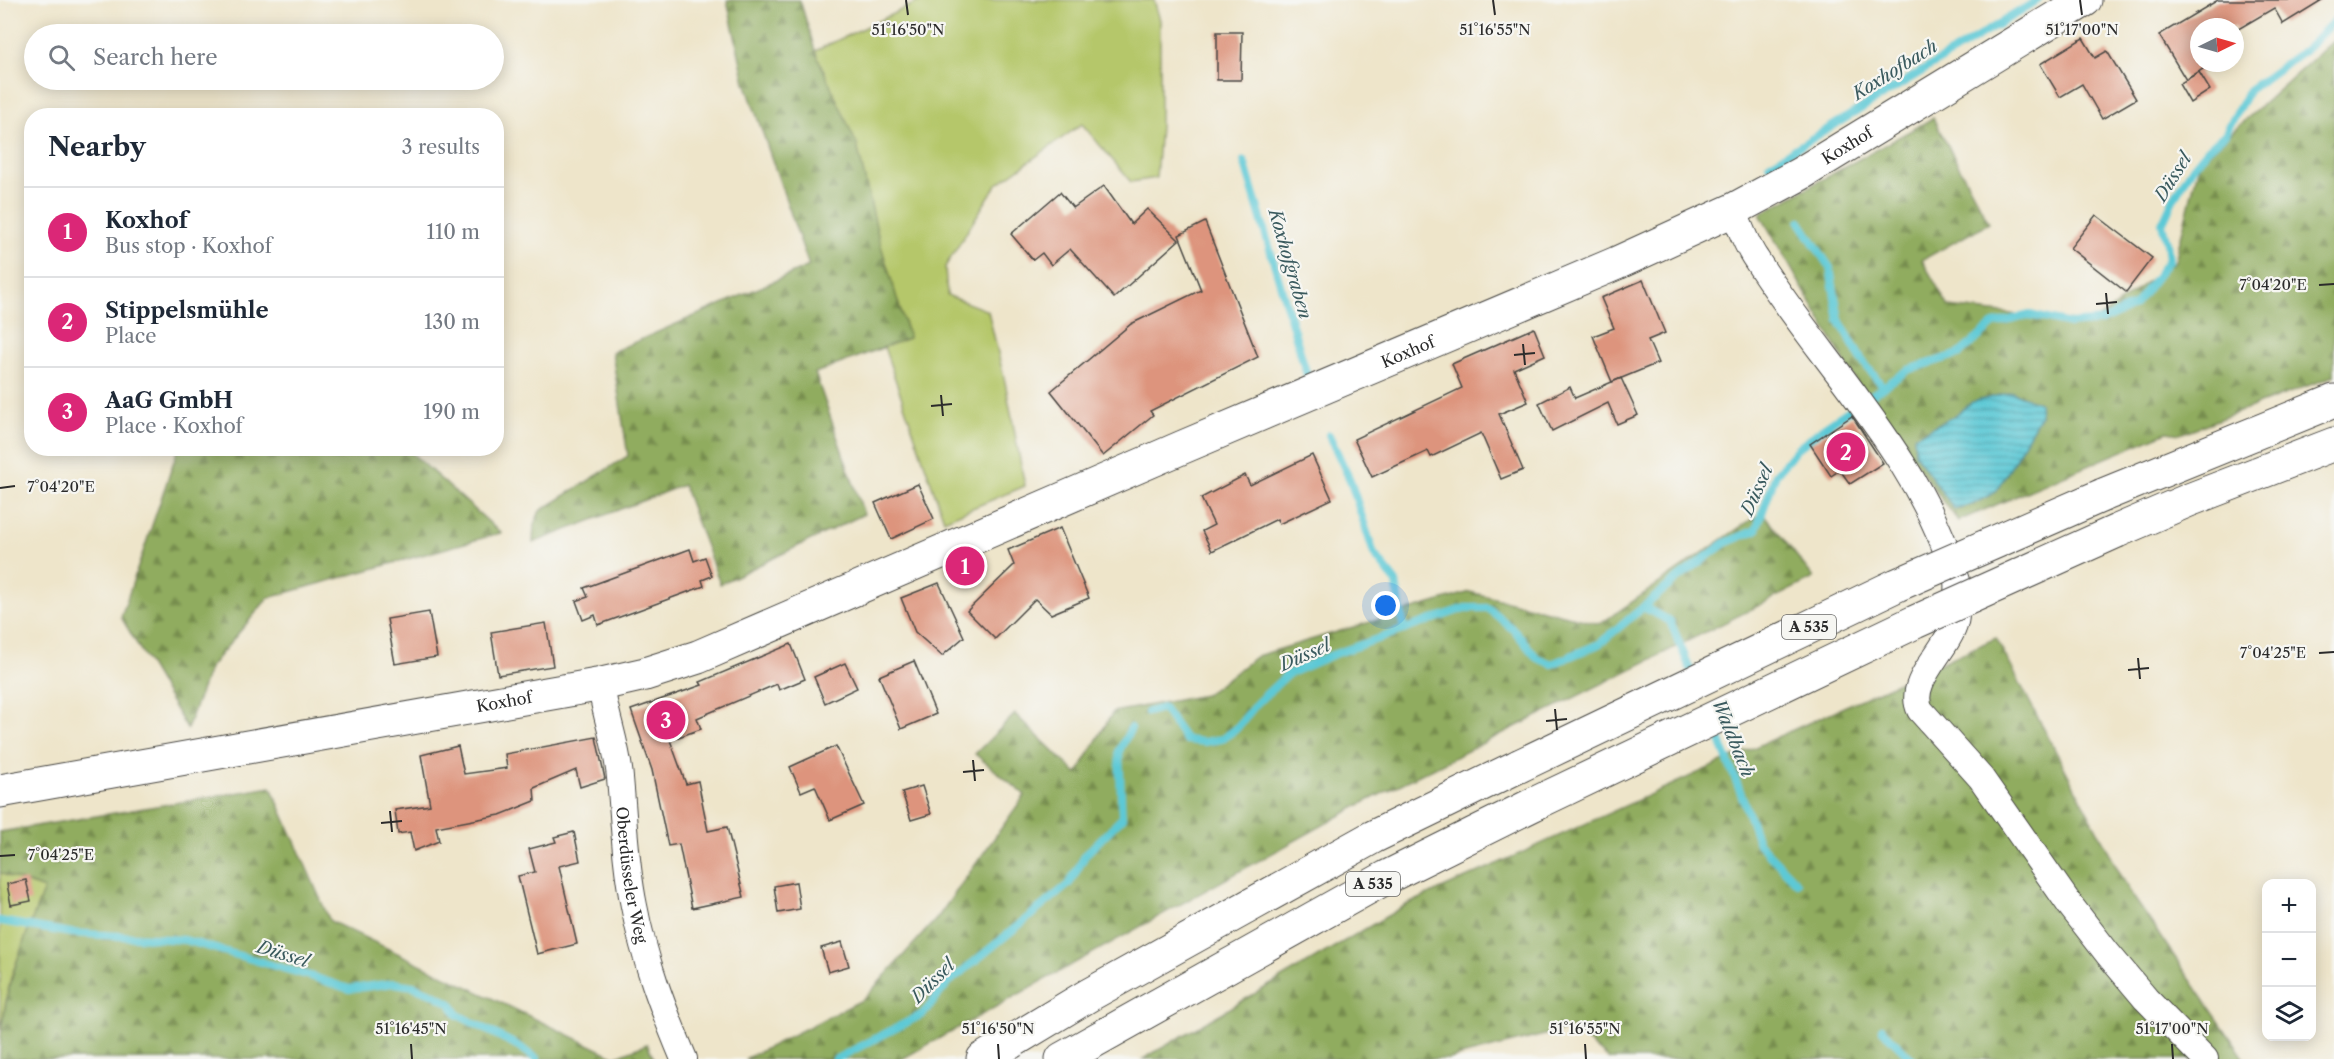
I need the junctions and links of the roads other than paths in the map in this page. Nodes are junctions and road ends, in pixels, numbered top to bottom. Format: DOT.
graph roads {
  1 [pos="2085,0"];
  2 [pos="1733,210"];
  3 [pos="2334,401"];
  4 [pos="2334,444"];
  5 [pos="597,685"];
  6 [pos="0,791"];
  7 [pos="684,1059"];
  8 [pos="983,1059"];
  9 [pos="1062,1059"];
  10 [pos="2205,1059"];
  1 -- 2 [label="main road, Koxhof"];
  2 -- 5 [label="main road, Koxhof"];
  2 -- 10 [label="street"];
  3 -- 8 [label="main road, A 535, bridge"];
  4 -- 9 [label="main road, A 535, bridge"];
  5 -- 6 [label="main road, Koxhof"];
  5 -- 7 [label="street, Oberdüsseler Weg"];
}
